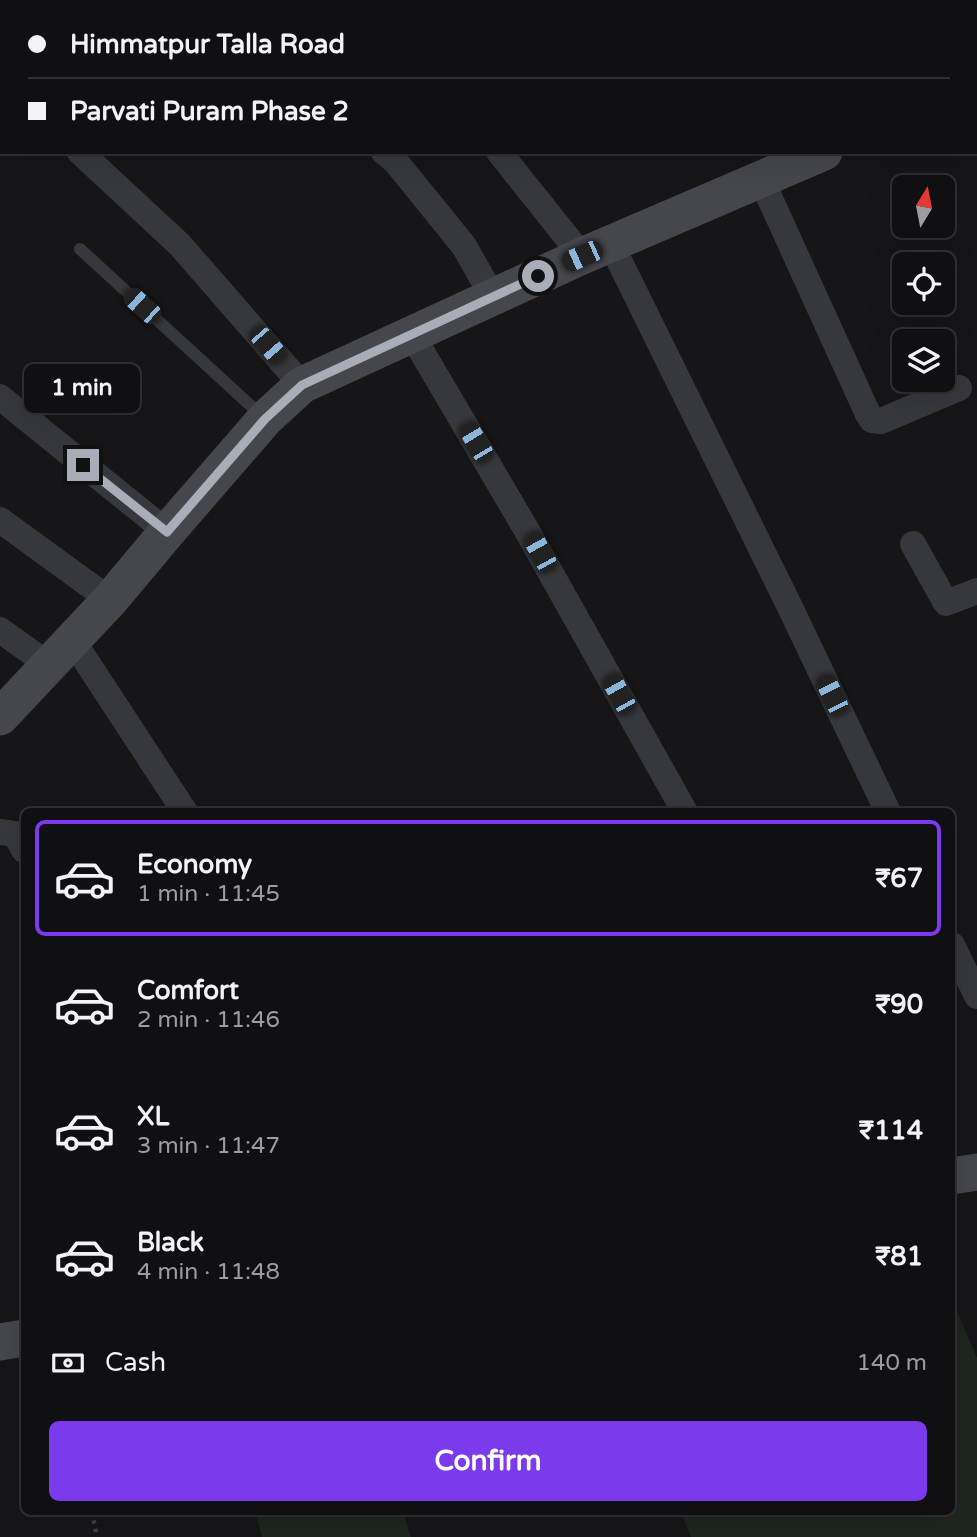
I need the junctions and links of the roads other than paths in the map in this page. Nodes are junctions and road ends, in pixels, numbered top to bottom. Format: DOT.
graph roads {
  1 [pos="82,154"];
  2 [pos="386,154"];
  3 [pos="501,154"];
  4 [pos="790,162"];
  5 [pos="80,249"];
  6 [pos="596,250"];
  7 [pos="493,297"];
  8 [pos="412,335"];
  9 [pos="302,385"];
  10 [pos="959,388"];
  11 [pos="0,397"];
  12 [pos="265,419"];
  13 [pos="0,520"];
  14 [pos="167,532"];
  15 [pos="913,544"];
  16 [pos="977,591"];
  17 [pos="110,600"];
  18 [pos="0,630"];
  19 [pos="61,653"];
  20 [pos="0,717"];
  21 [pos="182,808"];
  22 [pos="683,808"];
  23 [pos="886,808"];
  24 [pos="0,832"];
  25 [pos="21,845"];
  26 [pos="955,951"];
  27 [pos="977,996"];
  28 [pos="977,1172"];
  29 [pos="955,1176"];
  30 [pos="21,1339"];
  31 [pos="0,1342"];
  1 -- 9 [label="street"];
  2 -- 7 [label="street"];
  3 -- 6 [label="street"];
  4 -- 6 [label="street"];
  4 -- 10 [label="street"];
  5 -- 12 [label="lane"];
  6 -- 7 [label="street"];
  6 -- 23 [label="street"];
  7 -- 8 [label="street"];
  8 -- 9 [label="street"];
  8 -- 22 [label="street"];
  9 -- 12 [label="street"];
  11 -- 14 [label="street"];
  12 -- 14 [label="street"];
  13 -- 17 [label="street"];
  14 -- 17 [label="street"];
  15 -- 16 [label="street"];
  17 -- 19 [label="street"];
  18 -- 19 [label="street"];
  19 -- 20 [label="street"];
  19 -- 21 [label="street"];
  24 -- 25 [label="street"];
  26 -- 27 [label="street"];
  28 -- 29 [label="street"];
  30 -- 31 [label="street"];
}
